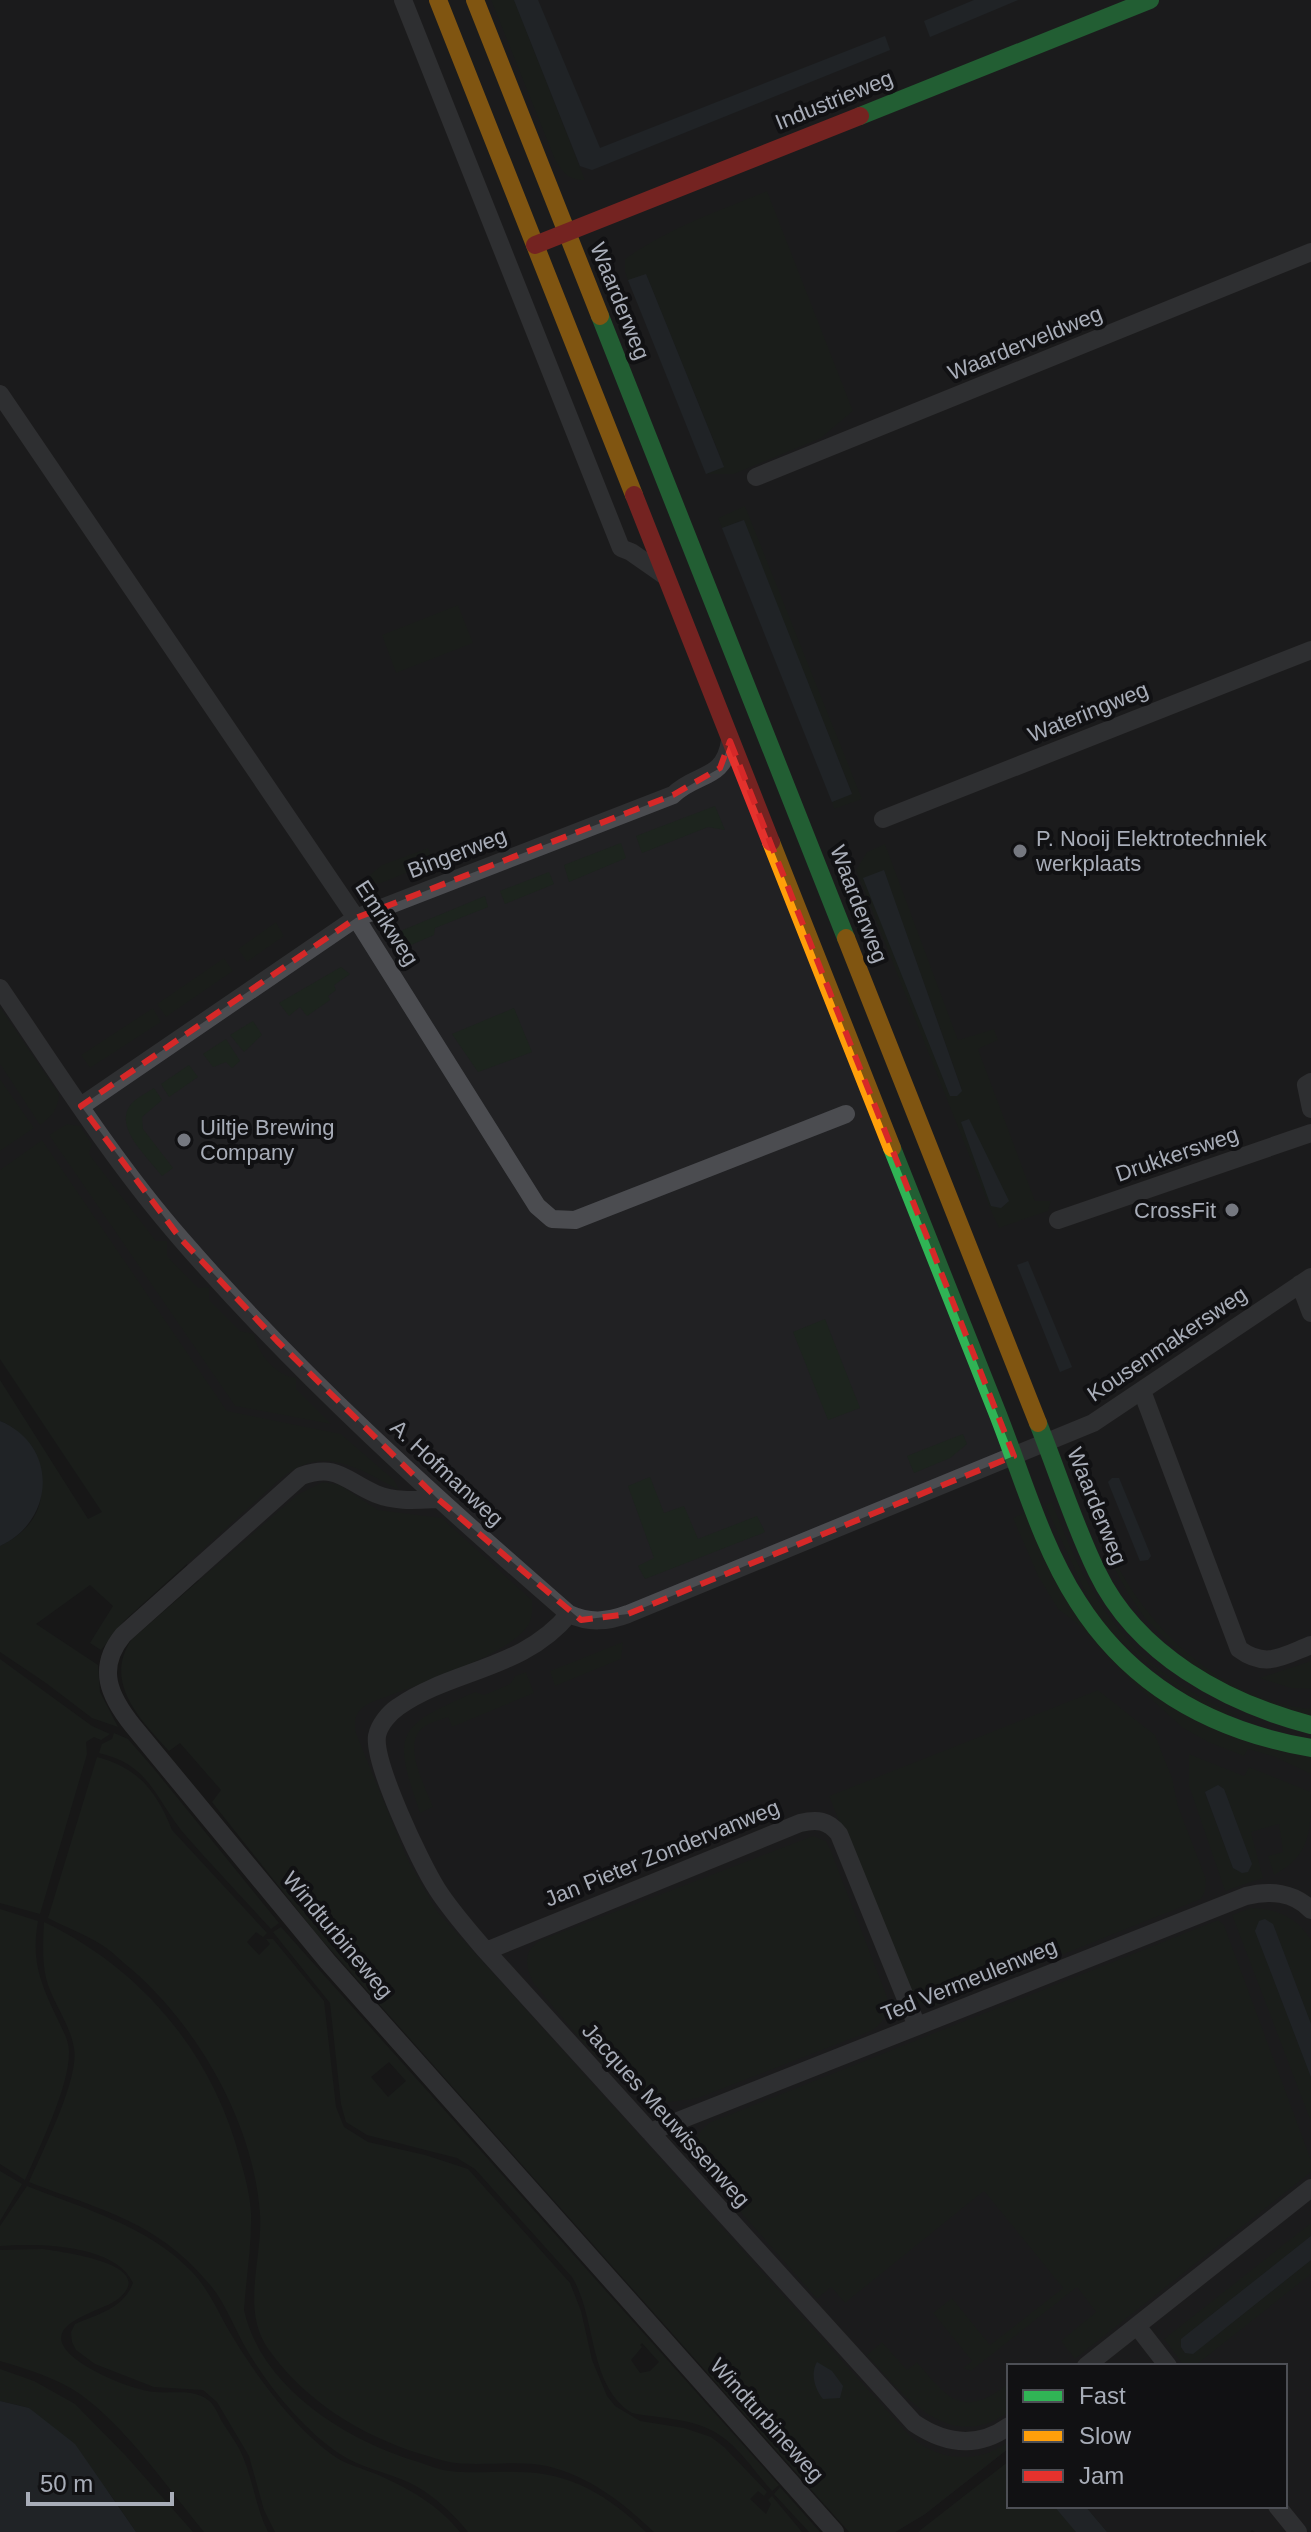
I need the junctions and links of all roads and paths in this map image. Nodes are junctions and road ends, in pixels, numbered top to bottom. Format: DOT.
graph roads {
  1 [pos="403,0"];
  2 [pos="438,0"];
  3 [pos="475,0"];
  4 [pos="1150,0"];
  5 [pos="567,232"];
  6 [pos="535,245"];
  7 [pos="1311,252"];
  8 [pos="0,394"];
  9 [pos="756,477"];
  10 [pos="668,577"];
  11 [pos="1311,650"];
  12 [pos="730,741"];
  13 [pos="883,819"];
  14 [pos="356,918"];
  15 [pos="0,988"];
  16 [pos="1311,1082"];
  17 [pos="81,1106"];
  18 [pos="1311,1109"];
  19 [pos="846,1114"];
  20 [pos="1311,1133"];
  21 [pos="1058,1220"];
  22 [pos="1306,1280"];
  23 [pos="1311,1313"];
  24 [pos="1142,1391"];
  25 [pos="1045,1443"];
  26 [pos="1014,1456"];
  27 [pos="438,1499"];
  28 [pos="569,1614"];
  29 [pos="1311,1645"];
  30 [pos="1311,1725"];
  31 [pos="1311,1748"];
  32 [pos="1309,1908"];
  33 [pos="486,1951"];
  34 [pos="917,2026"];
  35 [pos="650,2132"];
  36 [pos="1311,2188"];
  37 [pos="1137,2326"];
  38 [pos="1089,2364"];
  39 [pos="1166,2364"];
  40 [pos="1007,2427"];
  41 [pos="1279,2508"];
  42 [pos="835,2532"];
  43 [pos="1298,2532"];
  1 -- 10 [label="street"];
  2 -- 6 [label="main road"];
  3 -- 5 [label="main road, Waarderweg"];
  4 -- 5 [label="main road, Industrieweg"];
  5 -- 6 [label="main road, Industrieweg"];
  5 -- 25 [label="main road, Waarderweg"];
  6 -- 10 [label="main road"];
  7 -- 9 [label="street, Waarderveldweg"];
  8 -- 14 [label="street, Emrikweg"];
  10 -- 12 [label="main road"];
  11 -- 13 [label="street, Wateringweg"];
  12 -- 14 [label="street, Bingerweg"];
  12 -- 26 [label="main road"];
  14 -- 17 [label="street, Bingerweg"];
  14 -- 19 [label="street, Emrikweg"];
  15 -- 17 [label="street, A. Hofmanweg"];
  16 -- 18 [label="street"];
  17 -- 27 [label="street, A. Hofmanweg"];
  20 -- 21 [label="street, Drukkersweg"];
  22 -- 23 [label="street"];
  22 -- 24 [label="street, Kousenmakersweg"];
  24 -- 25 [label="street, Kousenmakersweg"];
  24 -- 29 [label="street"];
  25 -- 26 [label="street, Kousenmakersweg"];
  25 -- 30 [label="main road, Waarderweg"];
  26 -- 28 [label="street"];
  26 -- 31 [label="main road"];
  27 -- 28 [label="street, A. Hofmanweg"];
  27 -- 42 [label="street, Windturbineweg"];
  28 -- 33 [label="street, Jacques Meuwissenweg"];
  32 -- 34 [label="street, Ted Vermeulenweg"];
  33 -- 34 [label="street, Jan Pieter Zondervanweg"];
  33 -- 35 [label="street, Jacques Meuwissenweg"];
  34 -- 35 [label="street, Ted Vermeulenweg"];
  35 -- 40 [label="street, Jacques Meuwissenweg"];
  36 -- 37 [label="street"];
  37 -- 38 [label="street"];
  37 -- 39 [label="street"];
  41 -- 43 [label="street"];
}
